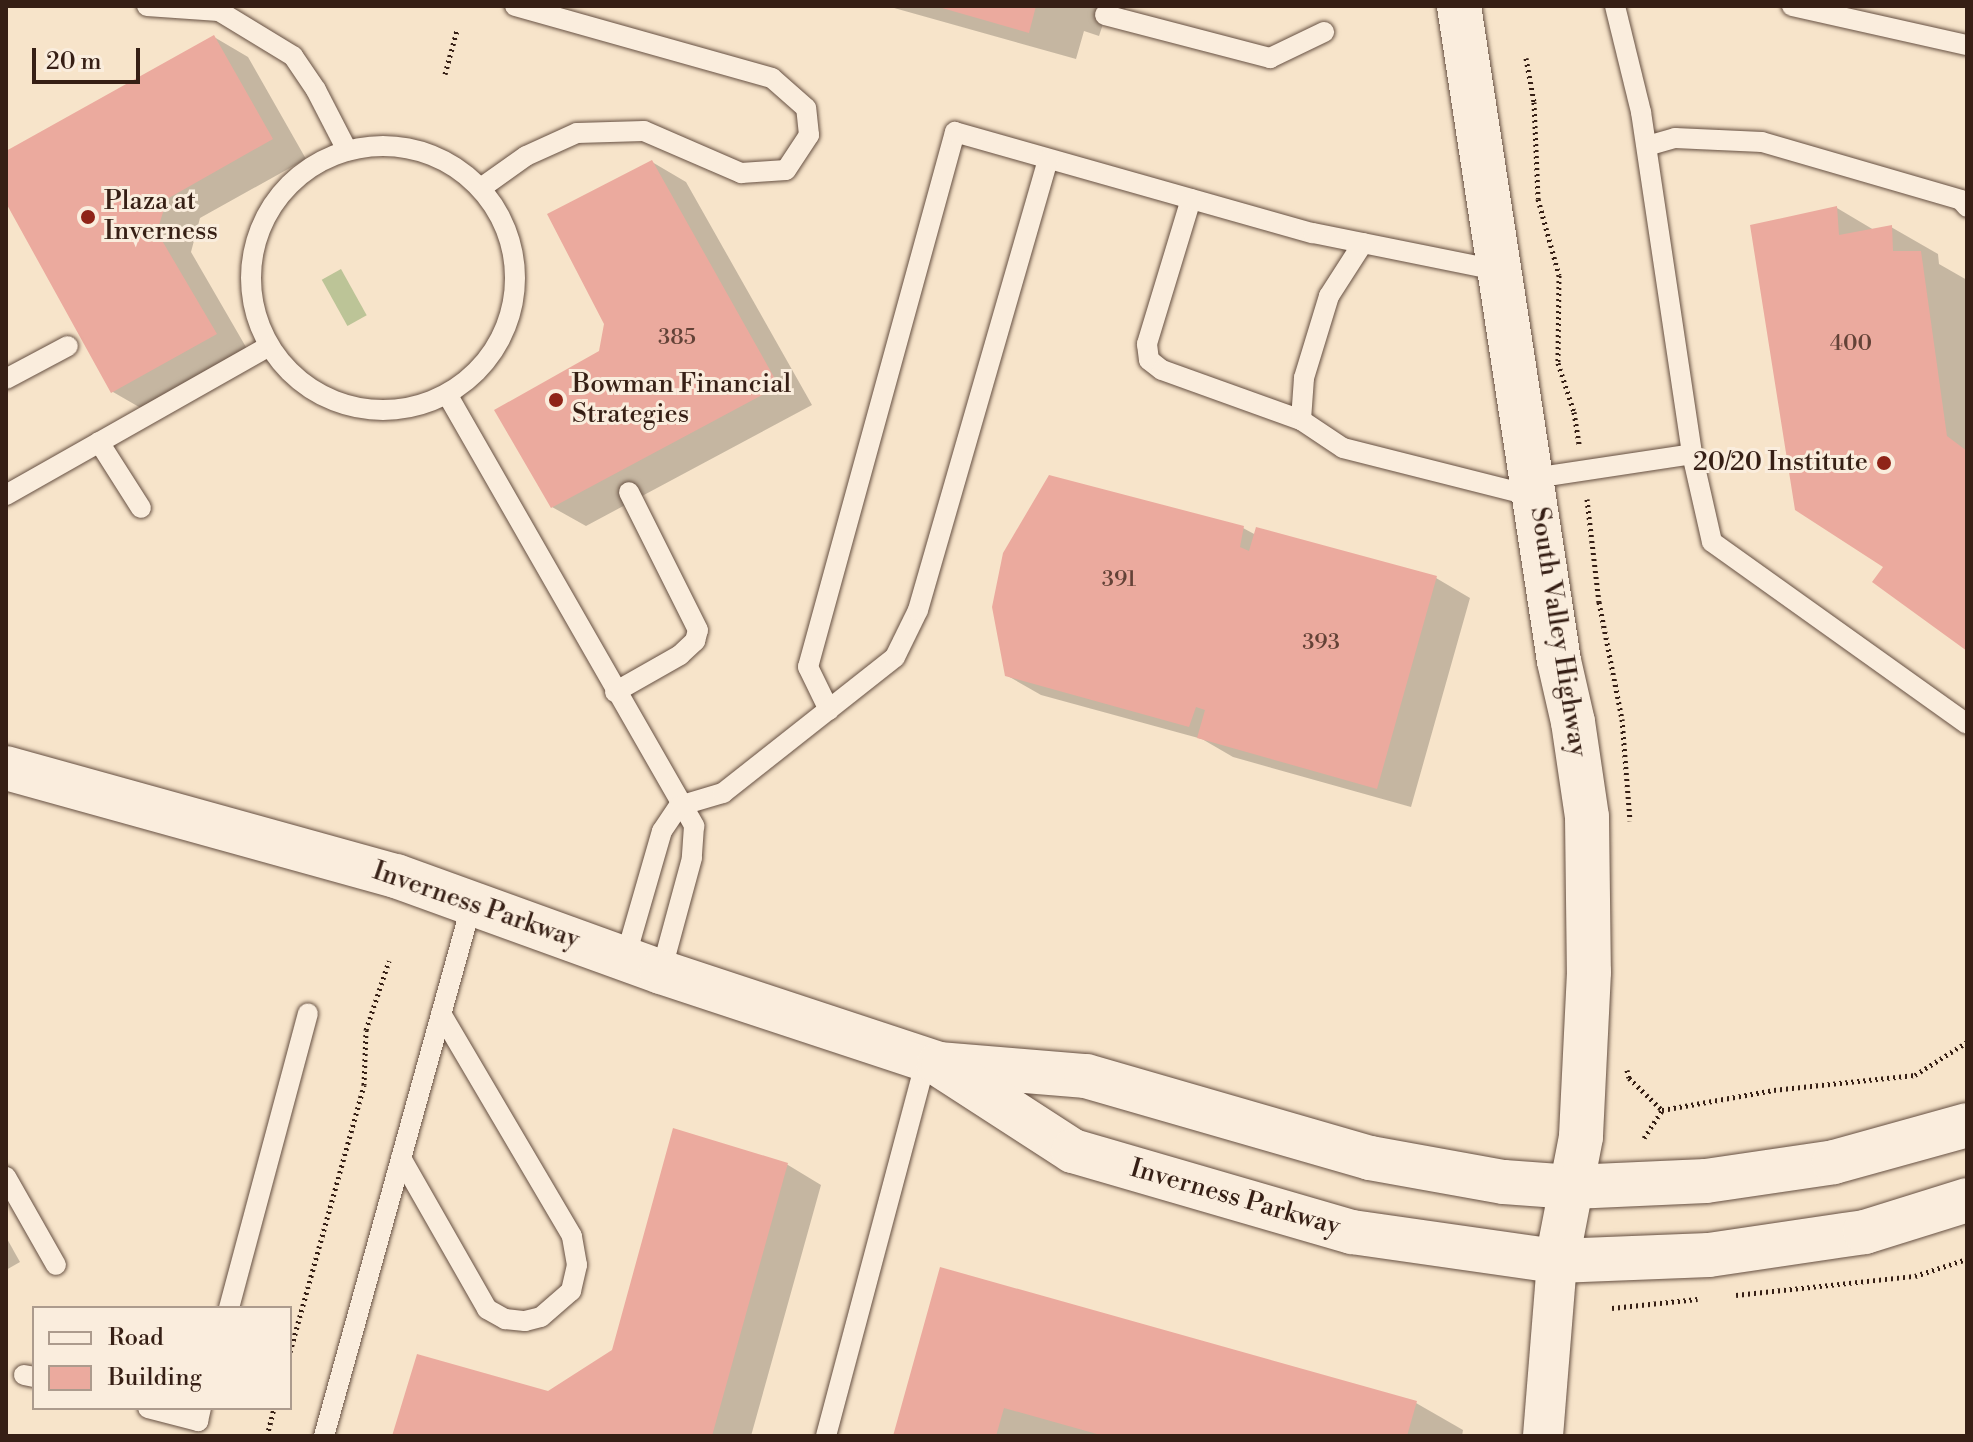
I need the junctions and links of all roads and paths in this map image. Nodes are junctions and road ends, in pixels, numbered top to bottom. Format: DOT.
graph roads {
  1 [pos="147,6"];
  2 [pos="515,6"];
  3 [pos="1459,6"];
  4 [pos="1615,6"];
  5 [pos="1792,6"];
  6 [pos="1105,15"];
  7 [pos="457,30"];
  8 [pos="1324,32"];
  9 [pos="1967,45"];
  10 [pos="445,74"];
  11 [pos="1647,146"];
  12 [pos="347,150"];
  13 [pos="1048,159"];
  14 [pos="481,188"];
  15 [pos="1191,199"];
  16 [pos="1967,207"];
  17 [pos="1363,243"];
  18 [pos="1502,271"];
  19 [pos="68,346"];
  20 [pos="269,346"];
  21 [pos="6,379"];
  22 [pos="447,394"];
  23 [pos="1301,420"];
  24 [pos="99,442"];
  25 [pos="1692,454"];
  26 [pos="1535,487"];
  27 [pos="629,492"];
  28 [pos="6,495"];
  29 [pos="141,508"];
  30 [pos="615,692"];
  31 [pos="829,710"];
  32 [pos="1967,724"];
  33 [pos="6,768"];
  34 [pos="683,805"];
  35 [pos="472,903"];
  36 [pos="389,961"];
  37 [pos="643,965"];
  38 [pos="308,1013"];
  39 [pos="441,1014"];
  40 [pos="1967,1042"];
  41 [pos="932,1063"];
  42 [pos="1967,1125"];
  43 [pos="1644,1138"];
  44 [pos="401,1158"];
  45 [pos="6,1177"];
  46 [pos="1572,1187"];
  47 [pos="1967,1200"];
  48 [pos="1967,1259"];
  49 [pos="1557,1261"];
  50 [pos="56,1265"];
  51 [pos="1733,1295"];
  52 [pos="1703,1298"];
  53 [pos="230,1306"];
  54 [pos="1612,1308"];
  55 [pos="292,1345"];
  56 [pos="156,1410"];
  57 [pos="201,1410"];
  58 [pos="274,1410"];
  59 [pos="267,1436"];
  60 [pos="324,1436"];
  61 [pos="826,1436"];
  62 [pos="1543,1436"];
  1 -- 12 [label="lane"];
  2 -- 14 [label="lane"];
  3 -- 18 [label="main road, South Valley Highway"];
  4 -- 11 [label="lane"];
  5 -- 9 [label="lane"];
  6 -- 8 [label="lane"];
  7 -- 10 [label="path"];
  11 -- 16 [label="lane"];
  11 -- 25 [label="lane"];
  12 -- 14 [label="lane"];
  12 -- 20 [label="lane"];
  13 -- 15 [label="lane"];
  13 -- 31 [label="lane"];
  13 -- 31 [label="lane"];
  14 -- 22 [label="lane"];
  15 -- 17 [label="lane"];
  15 -- 23 [label="lane"];
  17 -- 18 [label="lane"];
  17 -- 23 [label="lane"];
  18 -- 26 [label="main road, South Valley Highway"];
  19 -- 21 [label="lane"];
  20 -- 22 [label="lane"];
  20 -- 24 [label="lane"];
  22 -- 30 [label="lane"];
  23 -- 26 [label="lane"];
  24 -- 28 [label="lane"];
  24 -- 29 [label="lane"];
  25 -- 26 [label="lane"];
  25 -- 32 [label="lane"];
  26 -- 46 [label="main road, South Valley Highway"];
  27 -- 30 [label="lane"];
  30 -- 34 [label="lane"];
  31 -- 34 [label="lane"];
  33 -- 35 [label="main road, Inverness Parkway"];
  34 -- 37 [label="lane"];
  34 -- 37 [label="lane"];
  35 -- 37 [label="main road, Inverness Parkway"];
  35 -- 39 [label="lane"];
  36 -- 55 [label="path"];
  37 -- 41 [label="main road, Inverness Parkway"];
  38 -- 53 [label="lane"];
  39 -- 44 [label="lane"];
  39 -- 44 [label="lane"];
  40 -- 43 [label="path"];
  41 -- 46 [label="main road, Inverness Parkway"];
  41 -- 49 [label="main road, Inverness Parkway"];
  41 -- 61 [label="lane"];
  42 -- 46 [label="main road, Inverness Parkway"];
  44 -- 60 [label="lane"];
  45 -- 50 [label="lane"];
  46 -- 49 [label="main road, South Valley Highway"];
  47 -- 49 [label="main road, Inverness Parkway"];
  48 -- 51 [label="path"];
  49 -- 62 [label="street"];
  52 -- 54 [label="path"];
  56 -- 57 [label="lane"];
  58 -- 59 [label="path"];
}
